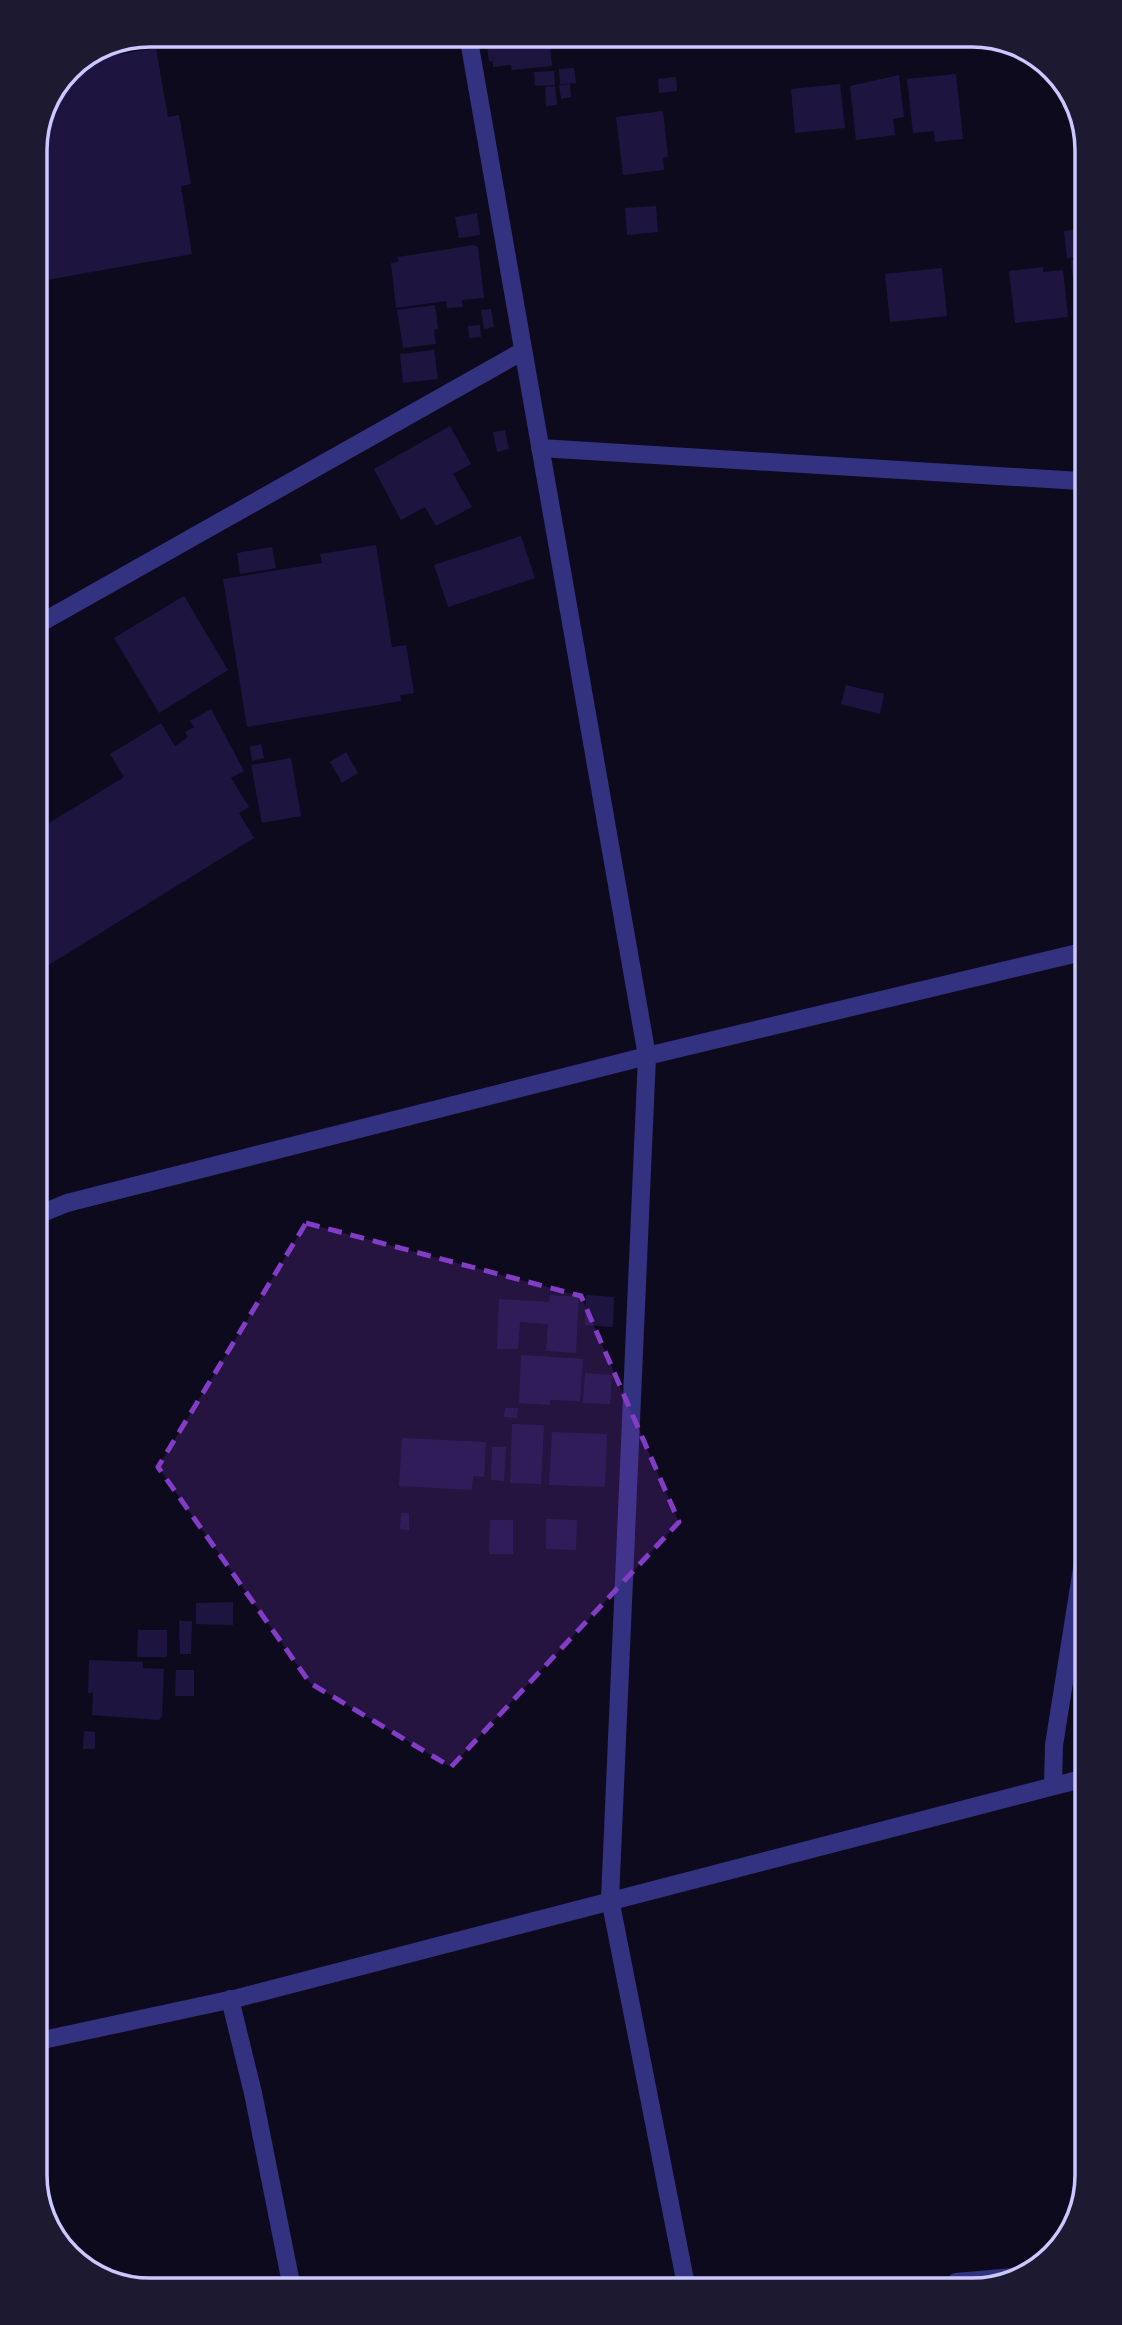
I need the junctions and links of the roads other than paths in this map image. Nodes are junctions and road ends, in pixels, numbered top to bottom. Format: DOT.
graph roads {
  1 [pos="470,47"];
  2 [pos="523,351"];
  3 [pos="540,448"];
  4 [pos="1075,481"];
  5 [pos="47,619"];
  6 [pos="1075,954"];
  7 [pos="647,1056"];
  8 [pos="47,1211"];
  9 [pos="1075,1613"];
  10 [pos="1075,1780"];
  11 [pos="1053,1786"];
  12 [pos="610,1899"];
  13 [pos="230,1999"];
  14 [pos="47,2039"];
  15 [pos="290,2278"];
  16 [pos="685,2278"];
  1 -- 2 [label="street"];
  2 -- 3 [label="street"];
  2 -- 5 [label="street"];
  3 -- 4 [label="street"];
  3 -- 7 [label="street"];
  6 -- 7 [label="street"];
  7 -- 8 [label="street"];
  7 -- 12 [label="street"];
  9 -- 11 [label="street"];
  10 -- 11 [label="street"];
  11 -- 12 [label="street"];
  12 -- 13 [label="street"];
  12 -- 16 [label="street"];
  13 -- 14 [label="street"];
  13 -- 15 [label="street"];
}
